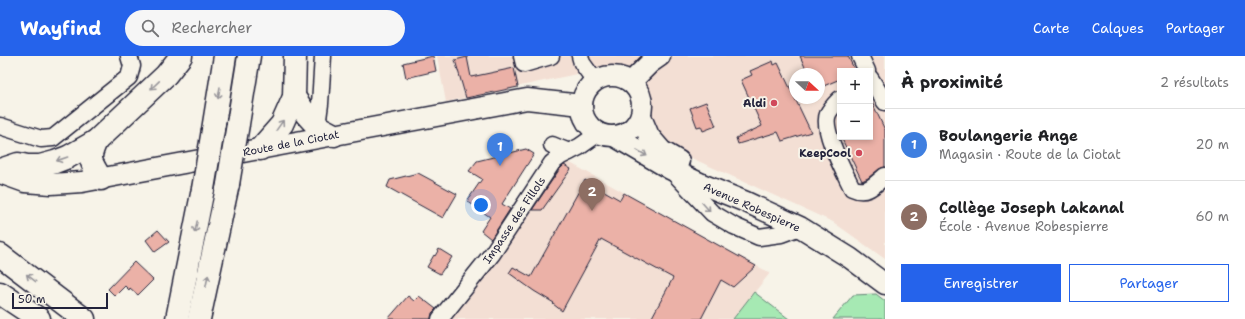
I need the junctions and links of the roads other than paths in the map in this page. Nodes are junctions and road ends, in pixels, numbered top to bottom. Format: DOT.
graph roads {
  1 [pos="129,56"];
  2 [pos="181,56"];
  3 [pos="225,56"];
  4 [pos="250,56"];
  5 [pos="295,56"];
  6 [pos="323,56"];
  7 [pos="522,56"];
  8 [pos="551,56"];
  9 [pos="580,56"];
  10 [pos="660,56"];
  11 [pos="860,56"];
  12 [pos="865,68"];
  13 [pos="595,81"];
  14 [pos="631,82"];
  15 [pos="873,84"];
  16 [pos="294,97"];
  17 [pos="885,102"];
  18 [pos="837,103"];
  19 [pos="582,106"];
  20 [pos="640,117"];
  21 [pos="0,126"];
  22 [pos="326,130"];
  23 [pos="606,135"];
  24 [pos="96,141"];
  25 [pos="552,145"];
  26 [pos="260,149"];
  27 [pos="569,152"];
  28 [pos="670,169"];
  29 [pos="0,170"];
  30 [pos="0,173"];
  31 [pos="885,176"];
  32 [pos="101,179"];
  33 [pos="800,227"];
  34 [pos="0,255"];
  35 [pos="885,269"];
  36 [pos="885,284"];
  37 [pos="0,293"];
  38 [pos="39,319"];
  39 [pos="84,319"];
  40 [pos="177,319"];
  41 [pos="199,319"];
  42 [pos="440,319"];
  1 -- 21 [label="street"];
  2 -- 24 [label="highway, one-way"];
  3 -- 40 [label="highway, one-way, bridge"];
  41 -- 4 [label="highway, one-way, bridge"];
  5 -- 16 [label="highway"];
  6 -- 22 [label="street"];
  7 -- 8 [label="street"];
  9 -- 13 [label="street"];
  10 -- 14 [label="main road"];
  11 -- 12 [label="street"];
  13 -- 14 [label="main road"];
  13 -- 19 [label="main road"];
  14 -- 20 [label="main road"];
  15 -- 17 [label="street"];
  16 -- 22 [label="highway"];
  26 -- 16 [label="highway, one-way"];
  18 -- 31 [label="street"];
  19 -- 22 [label="main road, Route de la Ciotat"];
  19 -- 23 [label="main road"];
  20 -- 23 [label="main road"];
  20 -- 35 [label="main road, Avenue Robespierre"];
  22 -- 26 [label="main road, Route de la Ciotat"];
  23 -- 27 [label="street, Impasse des Fillols"];
  23 -- 28 [label="main road, Avenue Robespierre, one-way"];
  24 -- 29 [label="highway, one-way"];
  24 -- 32 [label="highway"];
  25 -- 27 [label="street"];
  26 -- 32 [label="main road, Route de la Ciotat"];
  27 -- 42 [label="street, Impasse des Fillols"];
  28 -- 33 [label="main road, Avenue Robespierre"];
  28 -- 33 [label="street, one-way"];
  30 -- 32 [label="main road, Route de la Ciotat"];
  33 -- 36 [label="main road, Avenue Robespierre"];
  39 -- 34 [label="highway, one-way"];
  37 -- 38 [label="highway"];
}
